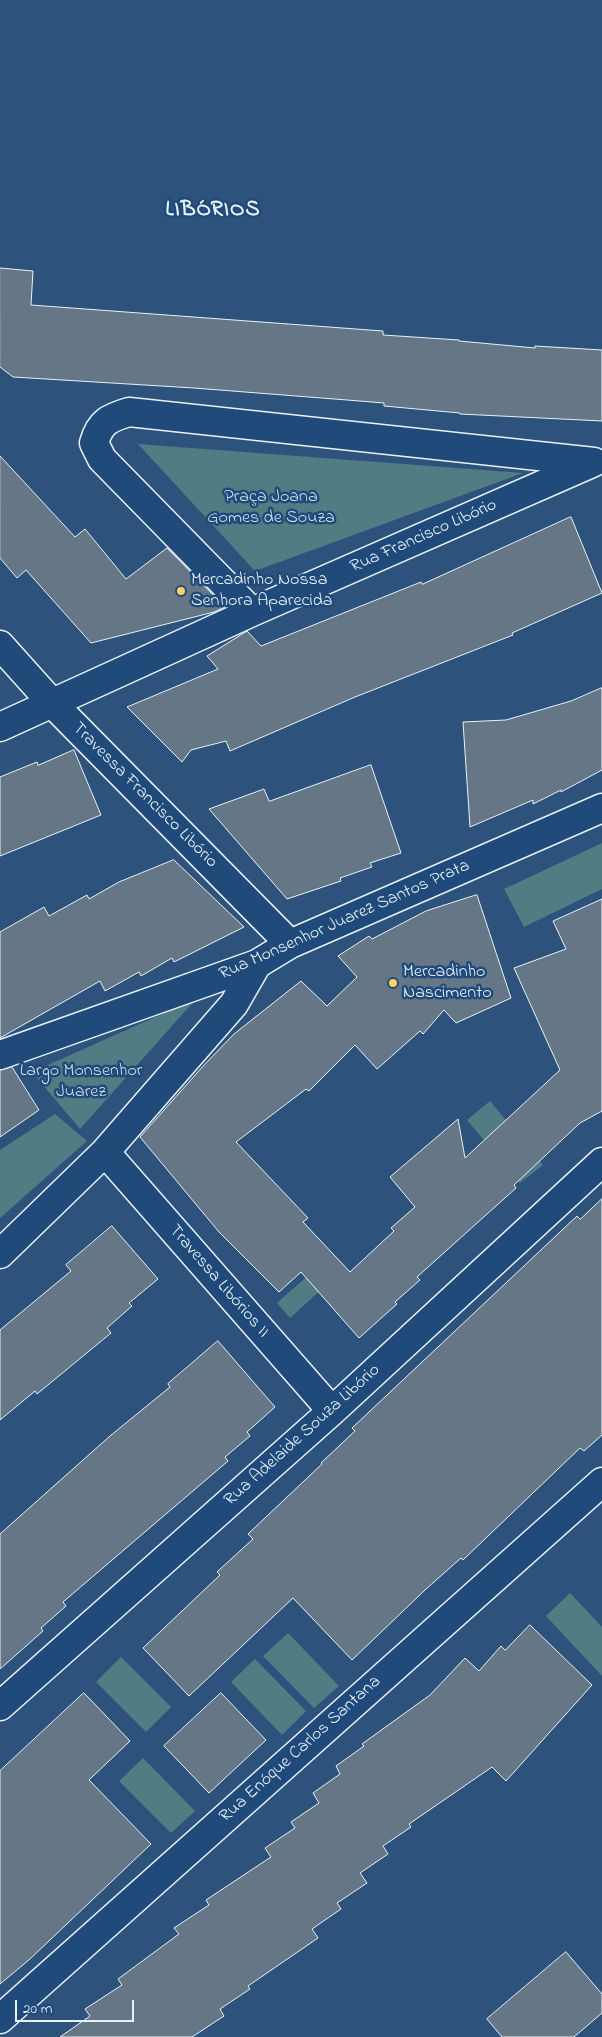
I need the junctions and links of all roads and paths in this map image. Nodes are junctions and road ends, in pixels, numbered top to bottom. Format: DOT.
graph roads {
  1 [pos="598,462"];
  2 [pos="252,612"];
  3 [pos="0,645"];
  4 [pos="52,703"];
  5 [pos="0,727"];
  6 [pos="602,808"];
  7 [pos="290,944"];
  8 [pos="257,964"];
  9 [pos="0,1055"];
  10 [pos="105,1152"];
  11 [pos="602,1162"];
  12 [pos="0,1254"];
  13 [pos="332,1411"];
  14 [pos="602,1482"];
  15 [pos="0,1706"];
  16 [pos="0,2019"];
  1 -- 2 [label="street, Rua Francisco Libório"];
  1 -- 2 [label="street"];
  2 -- 4 [label="street, Rua Francisco Libório"];
  3 -- 4 [label="street, Travessa Francisco Libório"];
  4 -- 5 [label="street, Rua Francisco Libório"];
  4 -- 7 [label="street, Travessa Francisco Libório"];
  6 -- 7 [label="street, Rua Monsenhor Juarez Santos Prata"];
  7 -- 8 [label="street, Rua Monsenhor Juarez Santos Prata"];
  8 -- 9 [label="street, Rua Monsenhor Juarez Santos Prata"];
  8 -- 10 [label="street"];
  10 -- 12 [label="street"];
  10 -- 13 [label="street, Travessa Libórios II"];
  11 -- 13 [label="street, Rua Adelaide Souza Libório"];
  13 -- 15 [label="street, Rua Adelaide Souza Libório"];
  14 -- 16 [label="street, Rua Enóque Carlos Santana"];
}
